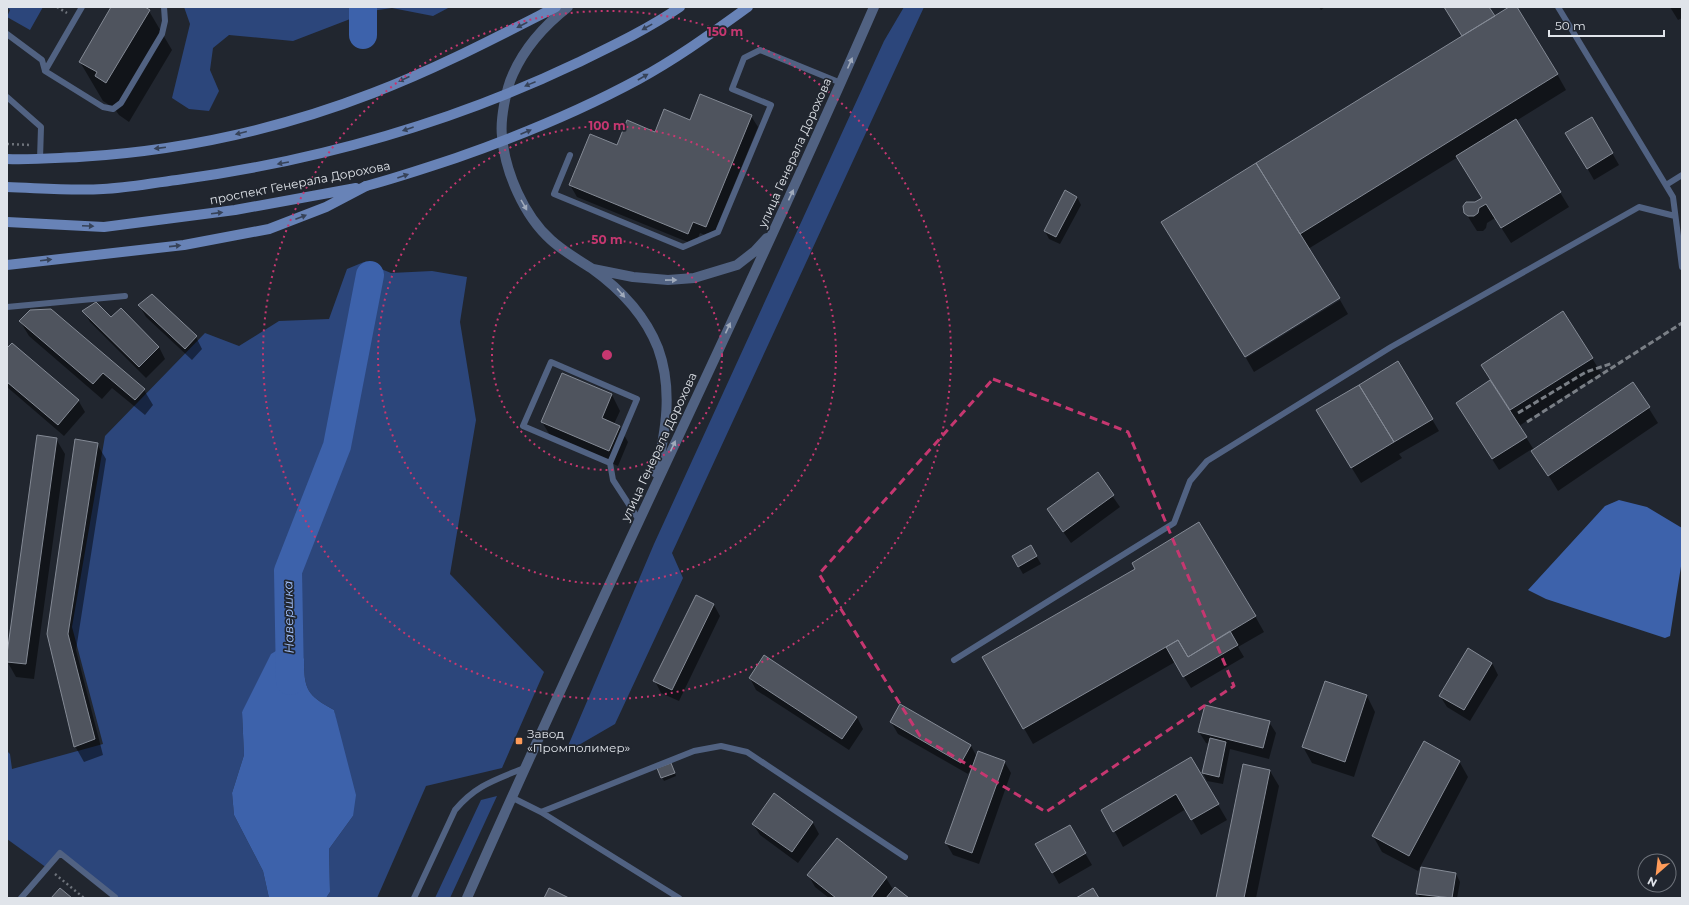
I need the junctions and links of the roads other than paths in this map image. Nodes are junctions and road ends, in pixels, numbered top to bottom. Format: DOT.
graph roads {
  1 [pos="82,7"];
  2 [pos="164,7"];
  3 [pos="556,7"];
  4 [pos="568,7"];
  5 [pos="680,7"];
  6 [pos="748,7"];
  7 [pos="874,7"];
  8 [pos="1558,7"];
  9 [pos="7,34"];
  10 [pos="45,71"];
  11 [pos="841,83"];
  12 [pos="7,97"];
  13 [pos="570,155"];
  14 [pos="7,159"];
  15 [pos="40,159"];
  16 [pos="1682,175"];
  17 [pos="1666,185"];
  18 [pos="366,186"];
  19 [pos="7,187"];
  20 [pos="1676,216"];
  21 [pos="7,222"];
  22 [pos="774,230"];
  23 [pos="7,266"];
  24 [pos="1682,267"];
  25 [pos="591,268"];
  26 [pos="125,296"];
  27 [pos="7,307"];
  28 [pos="610,463"];
  29 [pos="651,494"];
  30 [pos="639,520"];
  31 [pos="954,660"];
  32 [pos="524,768"];
  33 [pos="512,797"];
  34 [pos="541,812"];
  35 [pos="905,857"];
  36 [pos="21,898"];
  37 [pos="114,898"];
  38 [pos="414,898"];
  39 [pos="467,898"];
  40 [pos="679,898"];
  1 -- 10 [label="lane"];
  2 -- 10 [label="lane"];
  3 -- 15 [label="main road, one-way"];
  4 -- 25 [label="street, one-way"];
  5 -- 19 [label="main road, проспект Генерала Дорохова, one-way, bridge"];
  18 -- 6 [label="main road, проспект Генерала Дорохова, one-way, bridge"];
  11 -- 7 [label="street, улица Генерала Дорохова, one-way"];
  8 -- 17 [label="lane"];
  9 -- 10 [label="lane"];
  11 -- 13 [label="lane"];
  22 -- 11 [label="street, улица Генерала Дорохова, one-way"];
  12 -- 15 [label="lane"];
  14 -- 15 [label="main road"];
  16 -- 17 [label="lane"];
  17 -- 20 [label="lane"];
  21 -- 18 [label="main road, проспект Генерала Дорохова, one-way"];
  23 -- 18 [label="main road, one-way"];
  20 -- 24 [label="lane"];
  20 -- 31 [label="lane"];
  25 -- 22 [label="street, one-way"];
  29 -- 22 [label="street, улица Генерала Дорохова, one-way"];
  25 -- 29 [label="street, one-way"];
  26 -- 27 [label="lane"];
  28 -- 28 [label="lane"];
  28 -- 30 [label="lane"];
  29 -- 30 [label="street, улица Генерала Дорохова"];
  30 -- 32 [label="street, улица Генерала Дорохова"];
  32 -- 33 [label="street, улица Генерала Дорохова"];
  32 -- 38 [label="lane"];
  33 -- 34 [label="lane"];
  33 -- 39 [label="street, улица Генерала Дорохова"];
  34 -- 35 [label="lane"];
  34 -- 40 [label="lane"];
  36 -- 37 [label="lane"];
}
